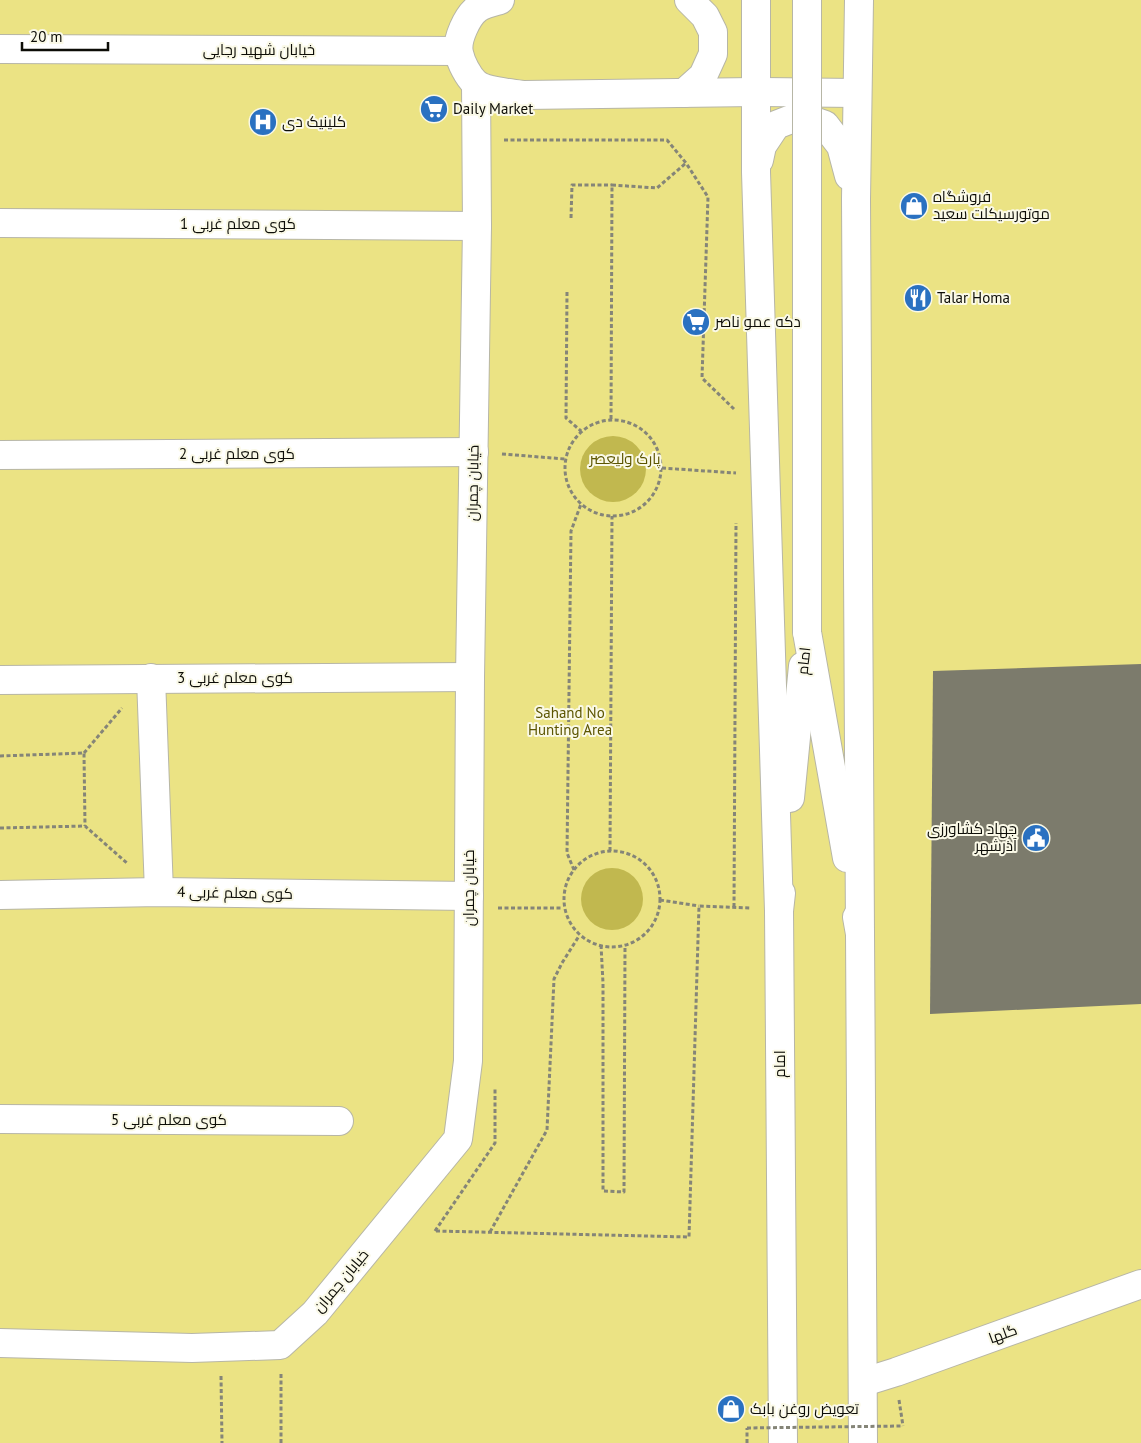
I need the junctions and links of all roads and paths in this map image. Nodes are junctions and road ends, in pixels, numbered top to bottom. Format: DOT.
graph roads {
  1 [pos="689,0"];
  2 [pos="756,0"];
  3 [pos="807,0"];
  4 [pos="859,0"];
  5 [pos="486,3"];
  6 [pos="0,49"];
  7 [pos="458,51"];
  8 [pos="476,84"];
  9 [pos="755,92"];
  10 [pos="684,93"];
  11 [pos="857,93"];
  12 [pos="500,140"];
  13 [pos="686,163"];
  14 [pos="756,172"];
  15 [pos="612,185"];
  16 [pos="856,199"];
  17 [pos="571,218"];
  18 [pos="0,223"];
  19 [pos="477,226"];
  20 [pos="567,292"];
  21 [pos="739,414"];
  22 [pos="612,419"];
  23 [pos="581,431"];
  24 [pos="474,452"];
  25 [pos="0,455"];
  26 [pos="565,459"];
  27 [pos="737,464"];
  28 [pos="662,468"];
  29 [pos="581,504"];
  30 [pos="612,516"];
  31 [pos="736,523"];
  32 [pos="807,632"];
  33 [pos="151,678"];
  34 [pos="470,678"];
  35 [pos="0,680"];
  36 [pos="124,706"];
  37 [pos="84,753"];
  38 [pos="0,756"];
  39 [pos="85,826"];
  40 [pos="0,828"];
  41 [pos="610,851"];
  42 [pos="133,868"];
  43 [pos="574,870"];
  44 [pos="159,892"];
  45 [pos="0,895"];
  46 [pos="470,896"];
  47 [pos="660,900"];
  48 [pos="699,906"];
  49 [pos="734,907"];
  50 [pos="563,908"];
  51 [pos="779,911"];
  52 [pos="496,917"];
  53 [pos="860,934"];
  54 [pos="579,936"];
  55 [pos="601,945"];
  56 [pos="625,946"];
  57 [pos="496,1084"];
  58 [pos="0,1119"];
  59 [pos="338,1122"];
  60 [pos="490,1232"];
  61 [pos="1141,1284"];
  62 [pos="0,1343"];
  63 [pos="280,1345"];
  64 [pos="220,1347"];
  65 [pos="864,1382"];
  66 [pos="903,1426"];
  67 [pos="222,1443"];
  68 [pos="281,1443"];
  69 [pos="747,1443"];
  70 [pos="783,1443"];
  71 [pos="863,1443"];
  1 -- 10 [label="street"];
  2 -- 9 [label="street"];
  3 -- 32 [label="street, bridge"];
  4 -- 11 [label="street"];
  5 -- 7 [label="street"];
  6 -- 7 [label="street, خیابان شهید رجایی"];
  7 -- 8 [label="street"];
  8 -- 10 [label="street"];
  8 -- 19 [label="street, خیابان چمران"];
  9 -- 10 [label="street"];
  9 -- 11 [label="street"];
  9 -- 14 [label="street"];
  11 -- 16 [label="street"];
  12 -- 13 [label="path"];
  13 -- 15 [label="path"];
  13 -- 21 [label="path"];
  14 -- 16 [label="street"];
  14 -- 51 [label="street"];
  15 -- 17 [label="path"];
  15 -- 22 [label="path"];
  16 -- 53 [label="street"];
  18 -- 19 [label="street, کوی معلم غربی 1"];
  19 -- 24 [label="street, خیابان چمران"];
  20 -- 23 [label="path"];
  22 -- 23 [label="path"];
  22 -- 28 [label="path"];
  23 -- 26 [label="path"];
  24 -- 25 [label="street, کوی معلم غربی 2"];
  24 -- 26 [label="path"];
  24 -- 34 [label="street, خیابان چمران"];
  26 -- 29 [label="path"];
  27 -- 28 [label="path"];
  28 -- 30 [label="path"];
  29 -- 30 [label="path"];
  29 -- 43 [label="path"];
  30 -- 41 [label="path"];
  31 -- 49 [label="path"];
  32 -- 51 [label="street, امام"];
  32 -- 53 [label="street, امام"];
  33 -- 34 [label="street, کوی معلم غربی 3"];
  33 -- 35 [label="street, کوی معلم غربی 3"];
  33 -- 44 [label="street"];
  34 -- 46 [label="street, خیابان چمران"];
  36 -- 37 [label="path"];
  37 -- 38 [label="path"];
  37 -- 39 [label="path"];
  39 -- 40 [label="path"];
  39 -- 42 [label="path"];
  41 -- 43 [label="path"];
  41 -- 47 [label="path"];
  43 -- 50 [label="path"];
  44 -- 45 [label="street, کوی معلم غربی 4"];
  44 -- 46 [label="street, کوی معلم غربی 4"];
  46 -- 63 [label="street, خیابان چمران"];
  47 -- 48 [label="path"];
  47 -- 56 [label="path"];
  48 -- 49 [label="path"];
  48 -- 60 [label="path"];
  49 -- 51 [label="path"];
  50 -- 52 [label="path"];
  50 -- 54 [label="path"];
  51 -- 70 [label="street, امام"];
  53 -- 65 [label="street, امام"];
  54 -- 55 [label="path"];
  54 -- 60 [label="path"];
  55 -- 56 [label="path"];
  55 -- 56 [label="path"];
  57 -- 60 [label="path"];
  58 -- 59 [label="street, کوی معلم غربی 5"];
  61 -- 65 [label="street, گلها"];
  62 -- 64 [label="street"];
  63 -- 64 [label="street"];
  63 -- 68 [label="path"];
  64 -- 67 [label="path"];
  65 -- 71 [label="street, امام"];
  66 -- 69 [label="path, bridge"];
}
